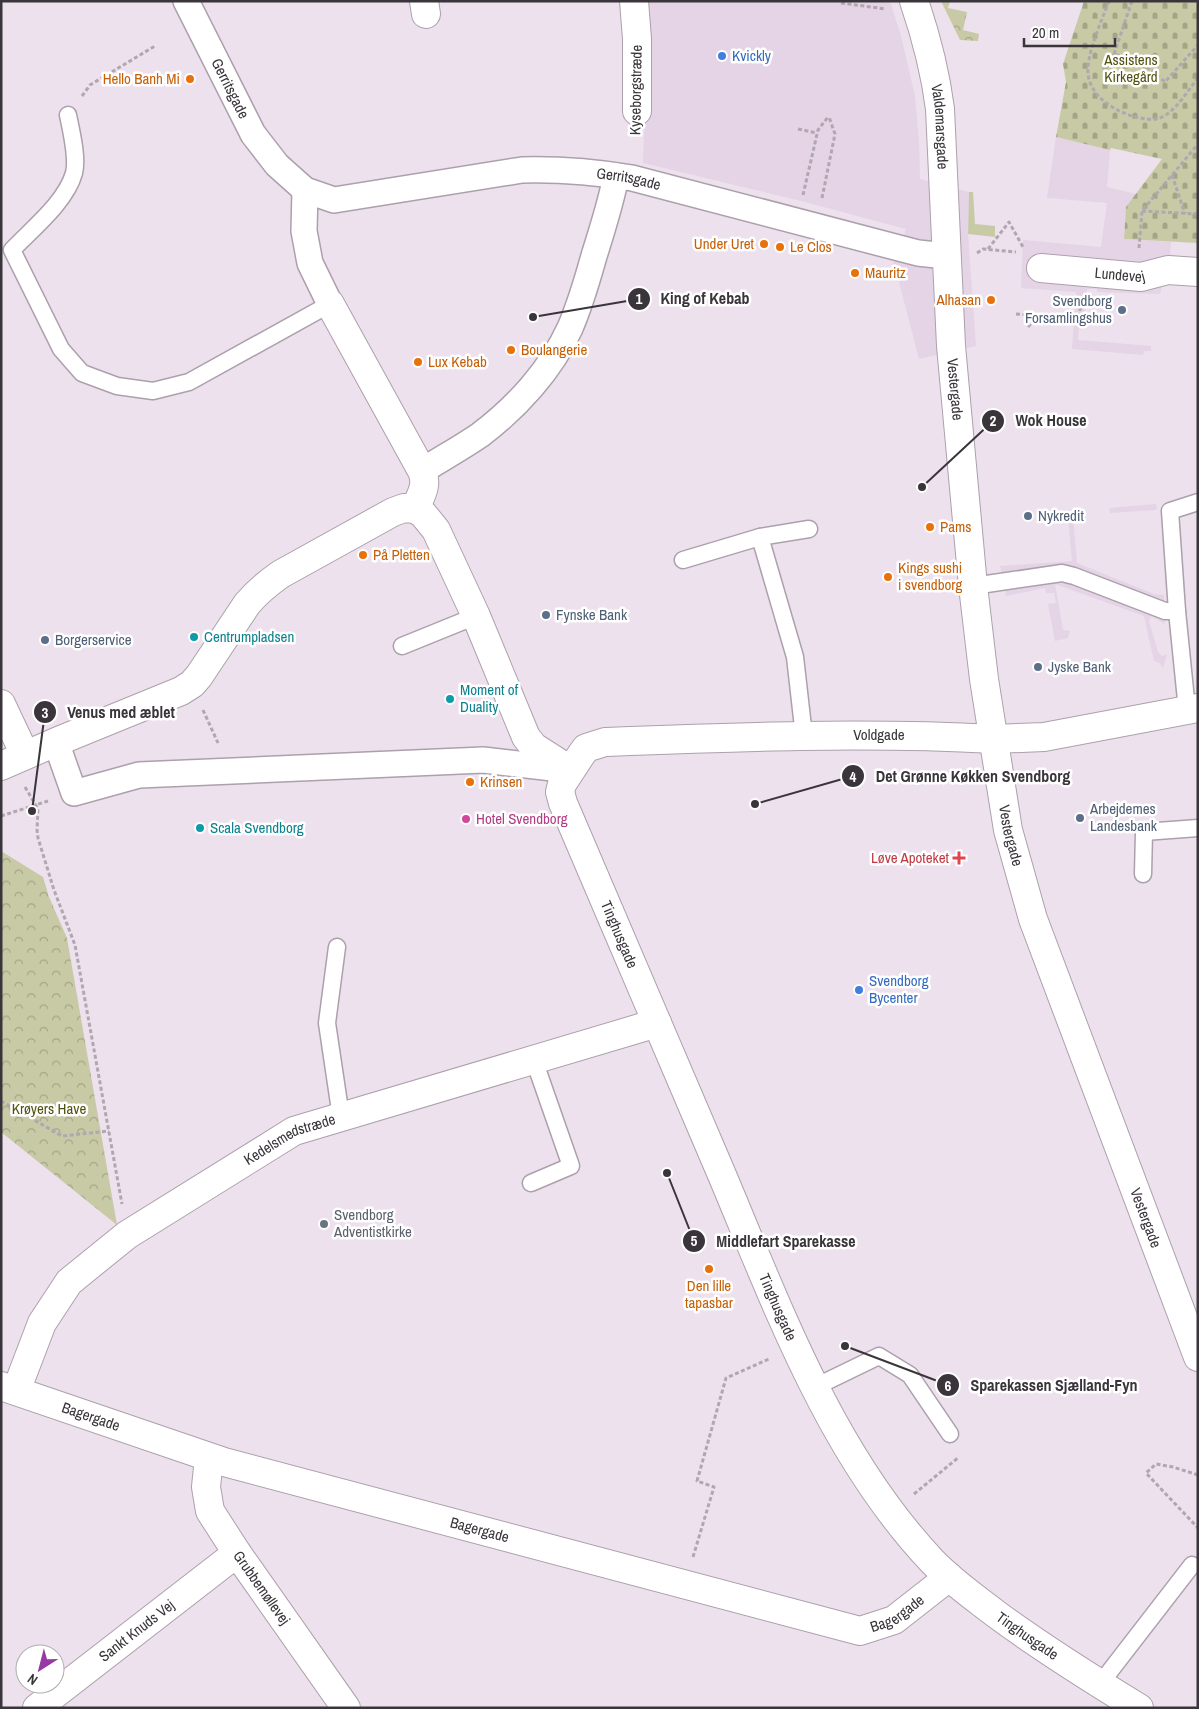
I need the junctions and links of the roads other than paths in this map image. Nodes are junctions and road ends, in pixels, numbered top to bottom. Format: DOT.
graph roads {
  1 [pos="186,1"];
  2 [pos="634,1"];
  3 [pos="903,5"];
  4 [pos="637,111"];
  5 [pos="68,115"];
  6 [pos="616,176"];
  7 [pos="305,190"];
  8 [pos="959,257"];
  9 [pos="1032,260"];
  10 [pos="1198,272"];
  11 [pos="330,304"];
  12 [pos="422,471"];
  13 [pos="1198,502"];
  14 [pos="415,509"];
  15 [pos="809,529"];
  16 [pos="760,537"];
  17 [pos="683,560"];
  18 [pos="972,586"];
  19 [pos="1177,611"];
  20 [pos="476,616"];
  21 [pos="402,646"];
  22 [pos="1,704"];
  23 [pos="1192,709"];
  24 [pos="804,736"];
  25 [pos="994,739"];
  26 [pos="56,742"];
  27 [pos="14,760"];
  28 [pos="570,770"];
  29 [pos="1198,828"];
  30 [pos="1143,874"];
  31 [pos="337,947"];
  32 [pos="657,1022"];
  33 [pos="534,1060"];
  34 [pos="341,1117"];
  35 [pos="530,1183"];
  36 [pos="1198,1357"];
  37 [pos="815,1387"];
  38 [pos="8,1389"];
  39 [pos="950,1434"];
  40 [pos="210,1458"];
  41 [pos="238,1553"];
  42 [pos="1192,1565"];
  43 [pos="949,1577"];
  44 [pos="1100,1684"];
  45 [pos="37,1708"];
  46 [pos="346,1708"];
  47 [pos="1139,1708"];
  1 -- 7 [label="street, Gerritsgade"];
  2 -- 4 [label="street, Kyseborgstræde"];
  3 -- 8 [label="street, Valdemarsgade"];
  5 -- 11 [label="lane"];
  6 -- 7 [label="street, Gerritsgade"];
  6 -- 8 [label="street, Gerritsgade"];
  6 -- 12 [label="street"];
  7 -- 11 [label="street"];
  8 -- 18 [label="street, Vestergade"];
  9 -- 10 [label="street, Lundevej"];
  11 -- 12 [label="street"];
  12 -- 14 [label="street"];
  13 -- 19 [label="lane"];
  14 -- 20 [label="street"];
  14 -- 26 [label="street"];
  15 -- 16 [label="lane"];
  16 -- 17 [label="lane"];
  16 -- 24 [label="lane"];
  18 -- 19 [label="lane"];
  18 -- 25 [label="street, Vestergade"];
  19 -- 23 [label="lane"];
  20 -- 21 [label="lane"];
  20 -- 28 [label="street"];
  22 -- 27 [label="street"];
  23 -- 25 [label="street, Voldgade"];
  24 -- 25 [label="street, Voldgade"];
  24 -- 28 [label="street, Voldgade"];
  25 -- 36 [label="street, Vestergade"];
  26 -- 27 [label="street"];
  26 -- 28 [label="street"];
  28 -- 32 [label="street, Tinghusgade"];
  29 -- 30 [label="lane"];
  31 -- 34 [label="lane"];
  32 -- 33 [label="street, Kedelsmedstræde"];
  32 -- 37 [label="street, Tinghusgade"];
  33 -- 34 [label="street, Kedelsmedstræde"];
  33 -- 35 [label="lane"];
  34 -- 38 [label="street, Kedelsmedstræde"];
  37 -- 39 [label="lane"];
  37 -- 43 [label="street, Tinghusgade"];
  38 -- 40 [label="street, Bagergade"];
  40 -- 41 [label="street, Grubbemøllevej"];
  40 -- 43 [label="street, Bagergade"];
  41 -- 45 [label="street, Sankt Knuds Vej"];
  41 -- 46 [label="street, Grubbemøllevej"];
  42 -- 44 [label="lane"];
  43 -- 44 [label="street, Tinghusgade"];
  44 -- 47 [label="street, Tinghusgade"];
}
